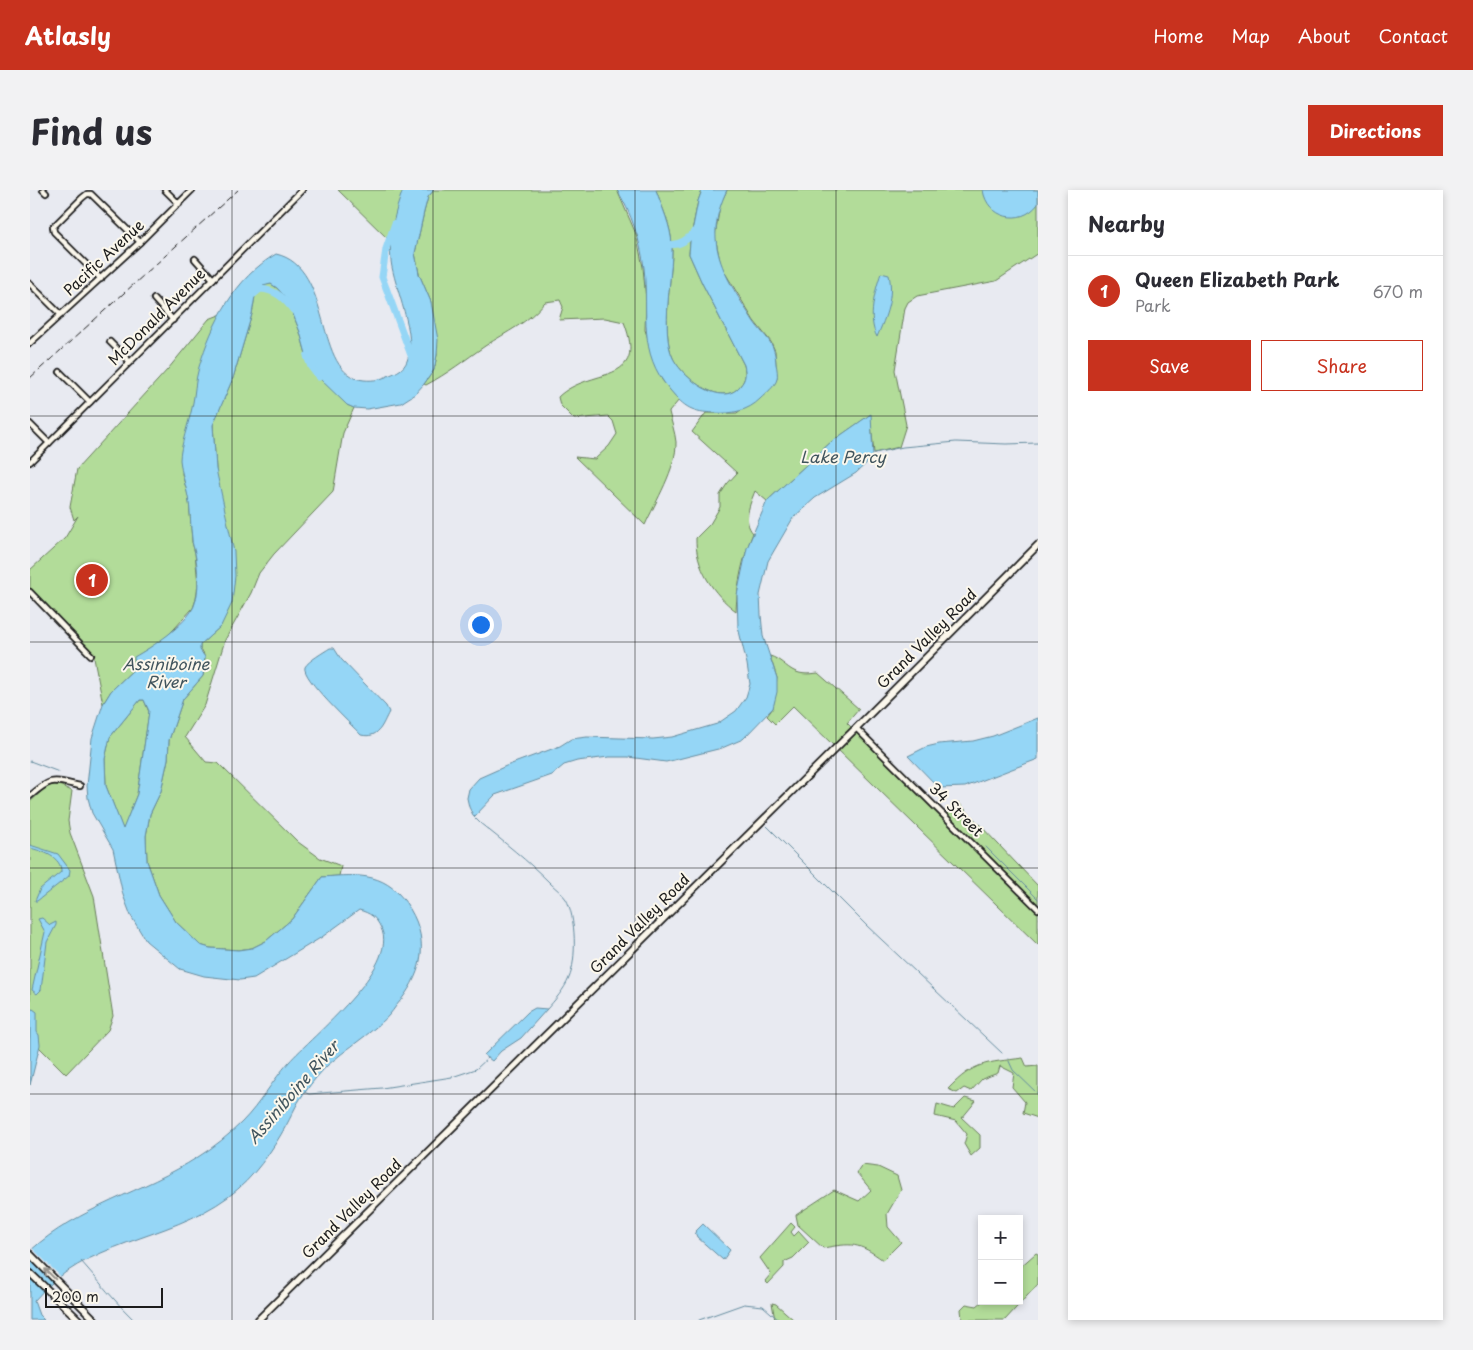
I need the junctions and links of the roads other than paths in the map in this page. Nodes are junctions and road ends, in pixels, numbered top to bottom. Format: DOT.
graph roads {
  1 [pos="165,190"];
  2 [pos="192,190"];
  3 [pos="302,190"];
  4 [pos="179,204"];
  5 [pos="140,242"];
  6 [pos="194,259"];
  7 [pos="101,279"];
  8 [pos="213,279"];
  9 [pos="30,284"];
  10 [pos="154,299"];
  11 [pos="61,315"];
  12 [pos="172,320"];
  13 [pos="110,342"];
  14 [pos="30,343"];
  15 [pos="130,362"];
  16 [pos="60,372"];
  17 [pos="90,402"];
  18 [pos="30,424"];
  19 [pos="49,443"];
  20 [pos="30,462"];
  21 [pos="1038,545"];
  22 [pos="30,592"];
  23 [pos="91,656"];
  24 [pos="856,728"];
  25 [pos="80,786"];
  26 [pos="30,796"];
  27 [pos="1038,909"];
  28 [pos="30,1254"];
  29 [pos="30,1273"];
  30 [pos="79,1320"];
  31 [pos="96,1320"];
  32 [pos="258,1320"];
  1 -- 4 [label="street"];
  2 -- 4 [label="street, Pacific Avenue"];
  3 -- 8 [label="street, McDonald Avenue"];
  4 -- 5 [label="street, Pacific Avenue"];
  5 -- 7 [label="street, Pacific Avenue"];
  5 -- 7 [label="street"];
  6 -- 8 [label="street"];
  7 -- 11 [label="street, Pacific Avenue"];
  8 -- 12 [label="street, McDonald Avenue"];
  9 -- 11 [label="street"];
  10 -- 12 [label="street"];
  11 -- 14 [label="street, Pacific Avenue"];
  12 -- 15 [label="street, McDonald Avenue"];
  13 -- 15 [label="street"];
  15 -- 17 [label="street, McDonald Avenue"];
  16 -- 17 [label="street"];
  17 -- 19 [label="street, McDonald Avenue"];
  18 -- 19 [label="street"];
  19 -- 20 [label="street, McDonald Avenue"];
  21 -- 24 [label="main road, Grand Valley Road"];
  22 -- 23 [label="street"];
  24 -- 27 [label="street, 34 Street"];
  24 -- 32 [label="main road, Grand Valley Road"];
  25 -- 26 [label="street"];
  31 -- 28 [label="main road, one-way"];
  29 -- 30 [label="main road"];
}
